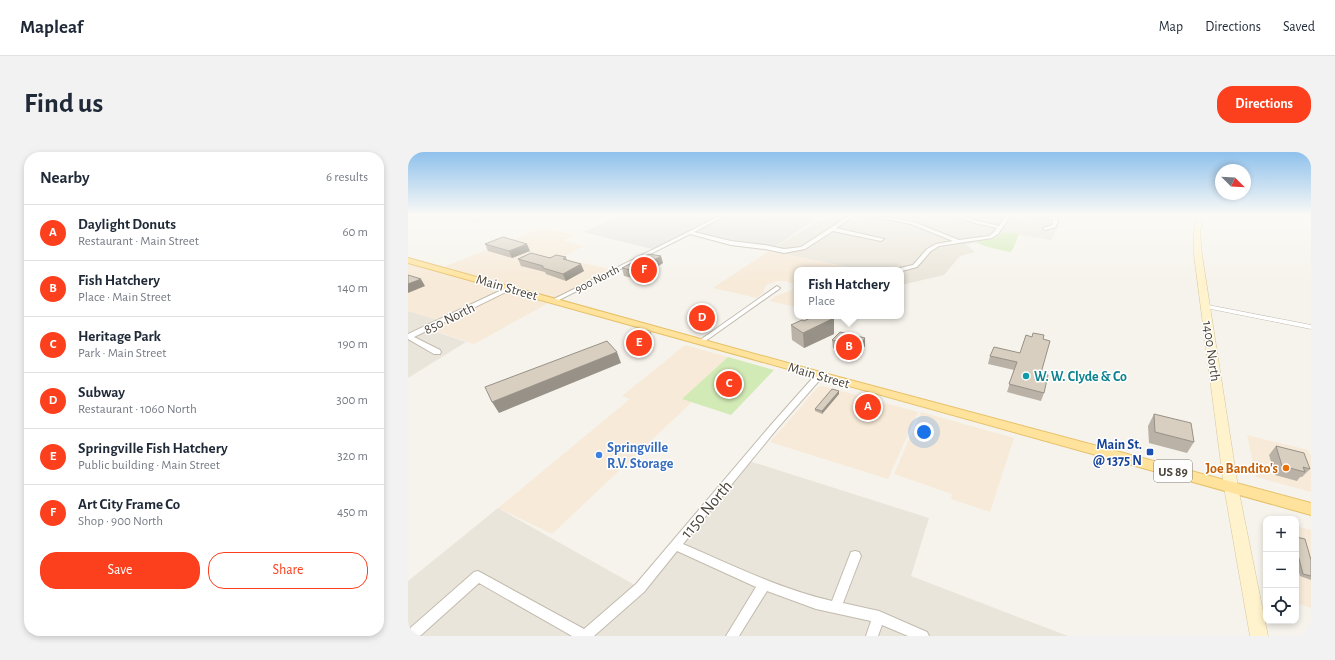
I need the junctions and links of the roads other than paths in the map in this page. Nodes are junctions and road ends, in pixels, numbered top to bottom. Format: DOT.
graph roads {
  1 [pos="681,238"];
  2 [pos="709,238"];
  3 [pos="818,238"];
  4 [pos="947,238"];
  5 [pos="988,238"];
  6 [pos="1197,238"];
  7 [pos="958,242"];
  8 [pos="408,260"];
  9 [pos="904,269"];
  10 [pos="510,288"];
  11 [pos="776,288"];
  12 [pos="555,300"];
  13 [pos="1206,306"];
  14 [pos="1311,327"];
  15 [pos="409,337"];
  16 [pos="702,341"];
  17 [pos="438,352"];
  18 [pos="820,375"];
  19 [pos="1231,487"];
  20 [pos="1311,509"];
  21 [pos="676,546"];
  22 [pos="855,556"];
  23 [pos="764,585"];
  24 [pos="835,608"];
  25 [pos="879,617"];
  26 [pos="411,636"];
  27 [pos="584,636"];
  28 [pos="732,636"];
  29 [pos="872,636"];
  30 [pos="923,636"];
  31 [pos="1259,636"];
  1 -- 12 [label="street, 900 North"];
  2 -- 3 [label="street"];
  4 -- 7 [label="street"];
  5 -- 7 [label="street"];
  6 -- 13 [label="main road, 1400 North"];
  7 -- 9 [label="street"];
  8 -- 10 [label="main road, Main Street / US 89"];
  10 -- 12 [label="main road, Main Street / US 89"];
  10 -- 15 [label="street, 850 North"];
  11 -- 16 [label="street"];
  12 -- 16 [label="main road, Main Street / US 89"];
  13 -- 14 [label="street"];
  13 -- 19 [label="main road, 1400 North"];
  15 -- 17 [label="street"];
  16 -- 18 [label="main road, Main Street / US 89"];
  18 -- 19 [label="main road, Main Street / US 89"];
  18 -- 21 [label="street, 1150 North"];
  19 -- 20 [label="main road, US 89"];
  19 -- 31 [label="main road, 1400 North"];
  21 -- 23 [label="street"];
  21 -- 27 [label="street, 1150 North"];
  22 -- 24 [label="street"];
  23 -- 24 [label="street"];
  23 -- 28 [label="street"];
  24 -- 25 [label="street"];
  25 -- 29 [label="street"];
  25 -- 30 [label="street"];
  26 -- 27 [label="street"];
}
